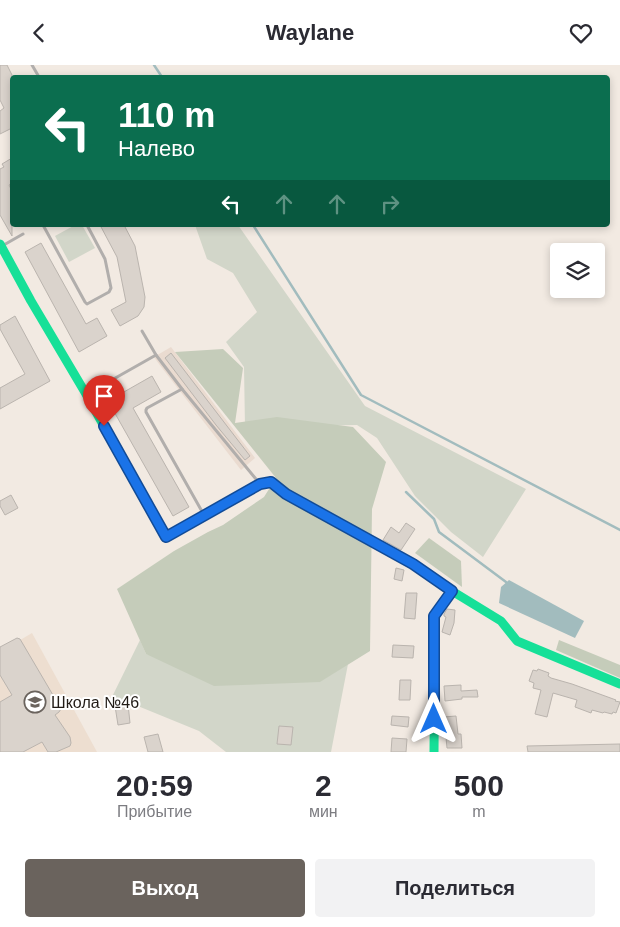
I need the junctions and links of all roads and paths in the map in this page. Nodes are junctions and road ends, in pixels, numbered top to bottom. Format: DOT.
graph roads {
  1 [pos="44,227"];
  2 [pos="88,227"];
  3 [pos="23,234"];
  4 [pos="1,245"];
  5 [pos="142,331"];
  6 [pos="156,355"];
  7 [pos="182,389"];
  8 [pos="86,394"];
  9 [pos="260,484"];
  10 [pos="204,515"];
  11 [pos="166,537"];
  12 [pos="452,591"];
  13 [pos="620,684"];
  14 [pos="434,752"];
  1 -- 2 [label="lane"];
  3 -- 4 [label="lane"];
  4 -- 8 [label="street"];
  5 -- 6 [label="lane"];
  6 -- 7 [label="lane"];
  6 -- 8 [label="lane"];
  7 -- 9 [label="lane"];
  7 -- 10 [label="lane"];
  8 -- 11 [label="street"];
  9 -- 10 [label="lane"];
  9 -- 12 [label="street"];
  10 -- 11 [label="lane"];
  12 -- 13 [label="street"];
  12 -- 14 [label="street"];
}
